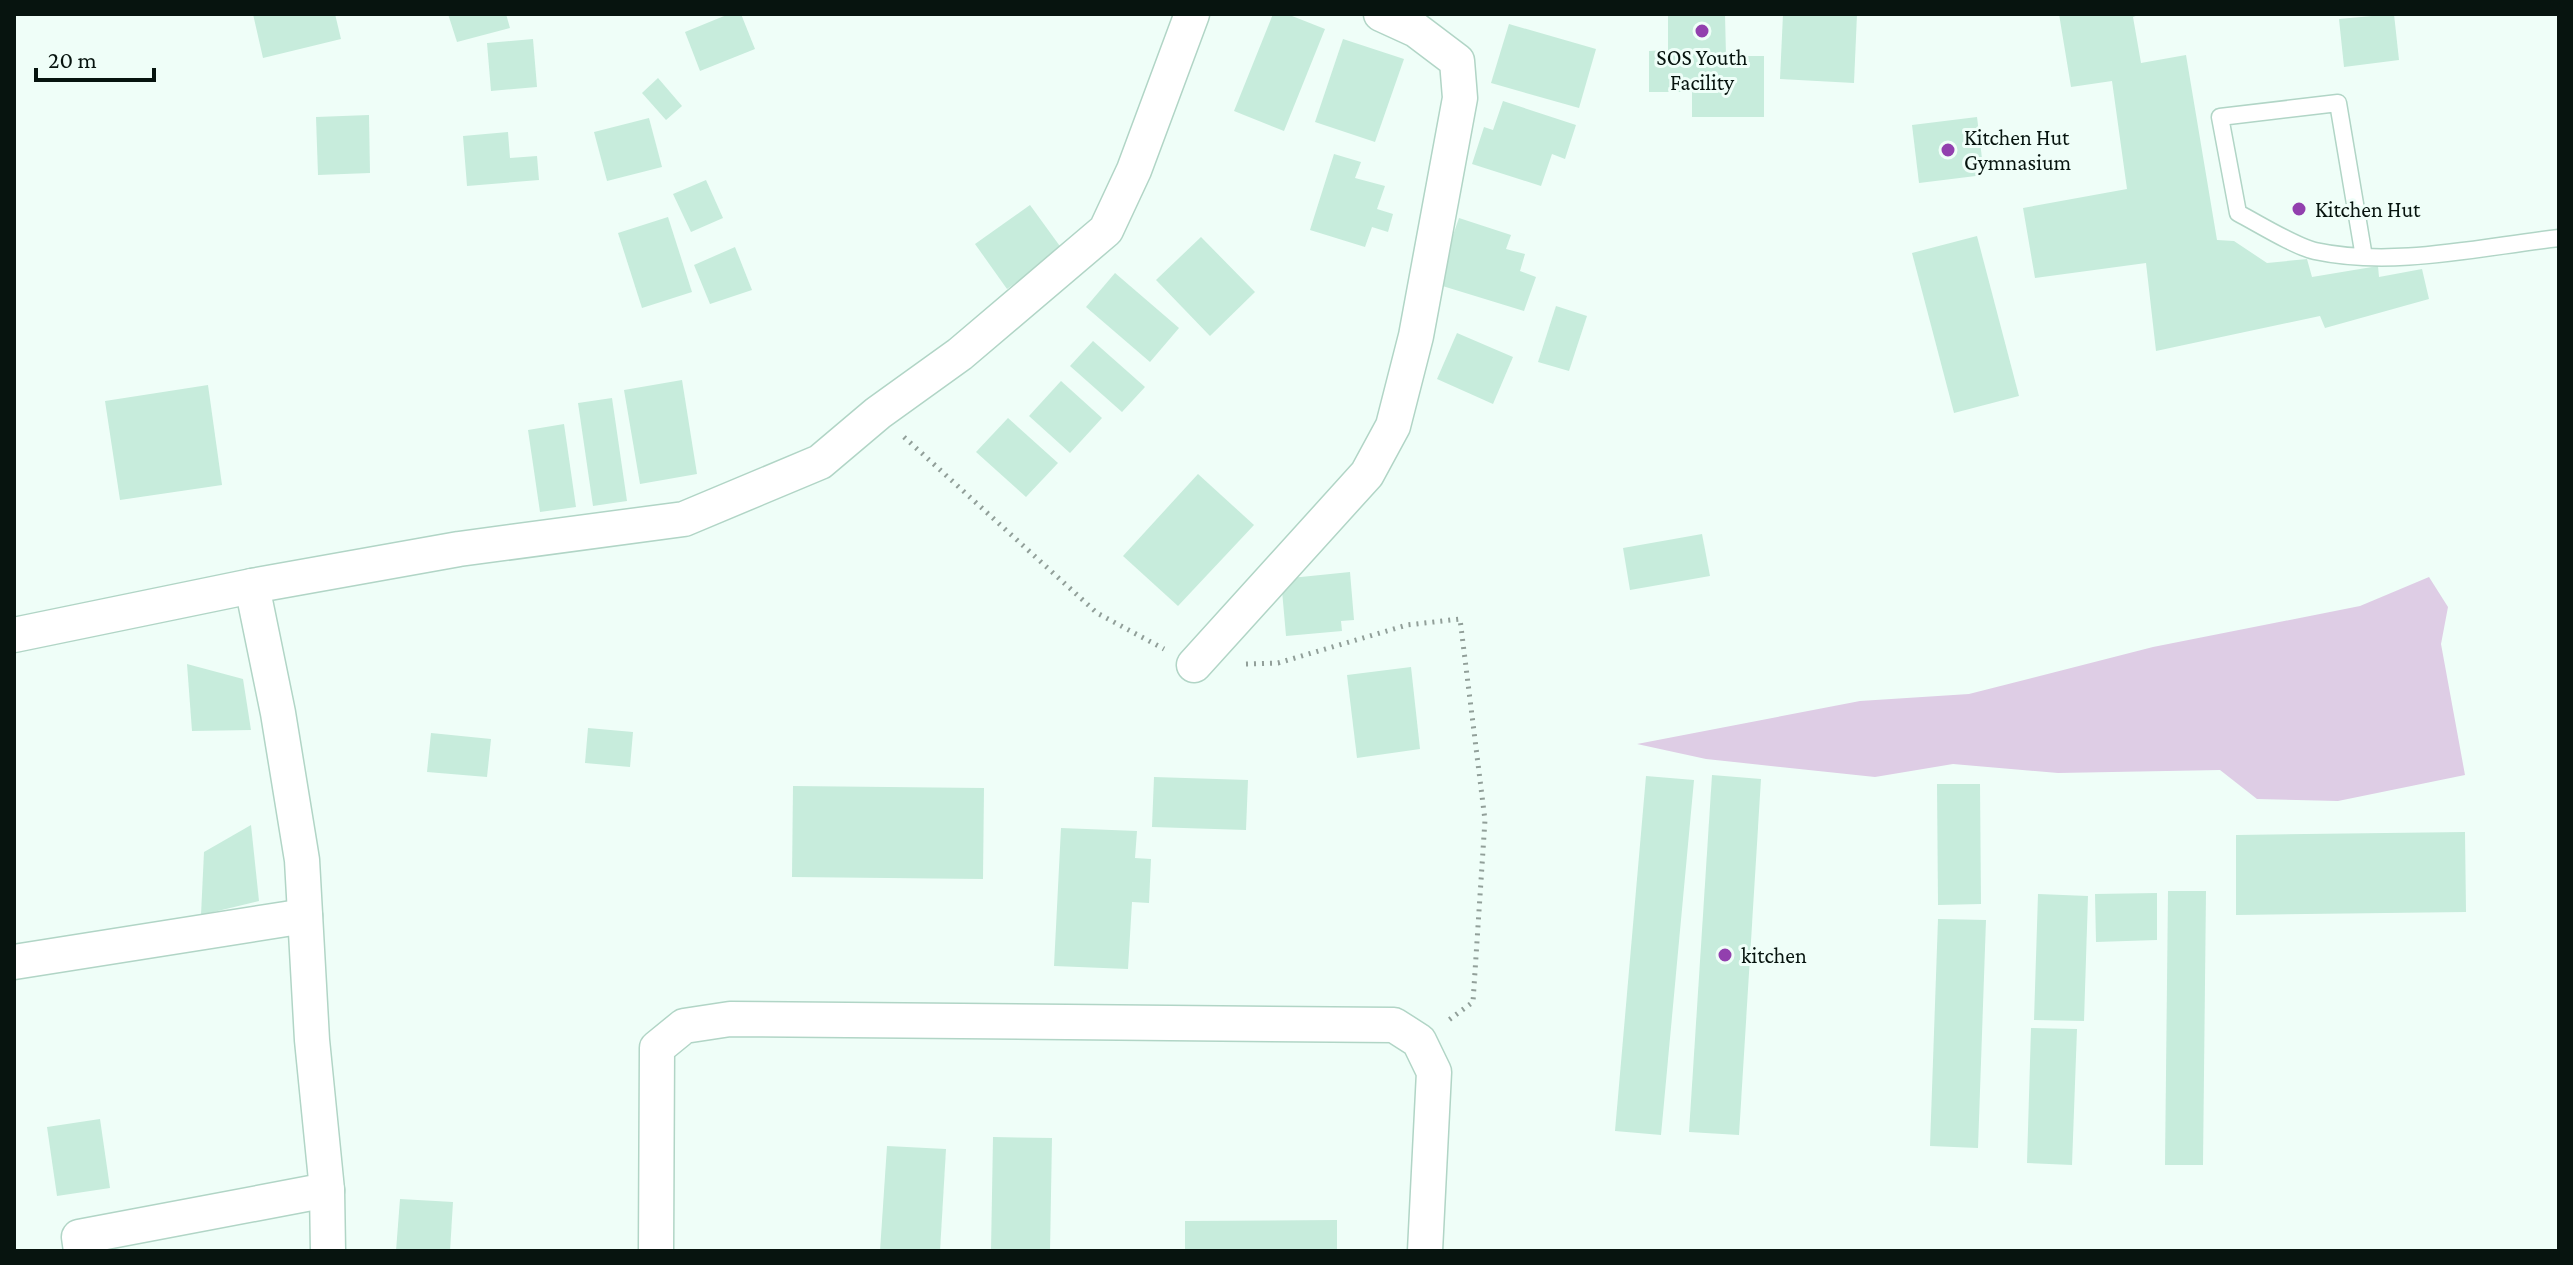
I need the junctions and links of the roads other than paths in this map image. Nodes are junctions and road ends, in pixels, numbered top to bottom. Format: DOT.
graph roads {
  1 [pos="1192,14"];
  2 [pos="1381,14"];
  3 [pos="2559,238"];
  4 [pos="2364,257"];
  5 [pos="252,586"];
  6 [pos="14,635"];
  7 [pos="1194,665"];
  8 [pos="305,916"];
  9 [pos="14,962"];
  10 [pos="327,1190"];
  11 [pos="81,1251"];
  12 [pos="328,1251"];
  13 [pos="656,1251"];
  14 [pos="1425,1251"];
  1 -- 5 [label="street"];
  2 -- 7 [label="street"];
  3 -- 4 [label="lane"];
  4 -- 4 [label="lane"];
  5 -- 6 [label="street"];
  5 -- 8 [label="street"];
  8 -- 9 [label="street"];
  8 -- 10 [label="street"];
  10 -- 11 [label="street"];
  10 -- 12 [label="street"];
  13 -- 14 [label="street"];
}
